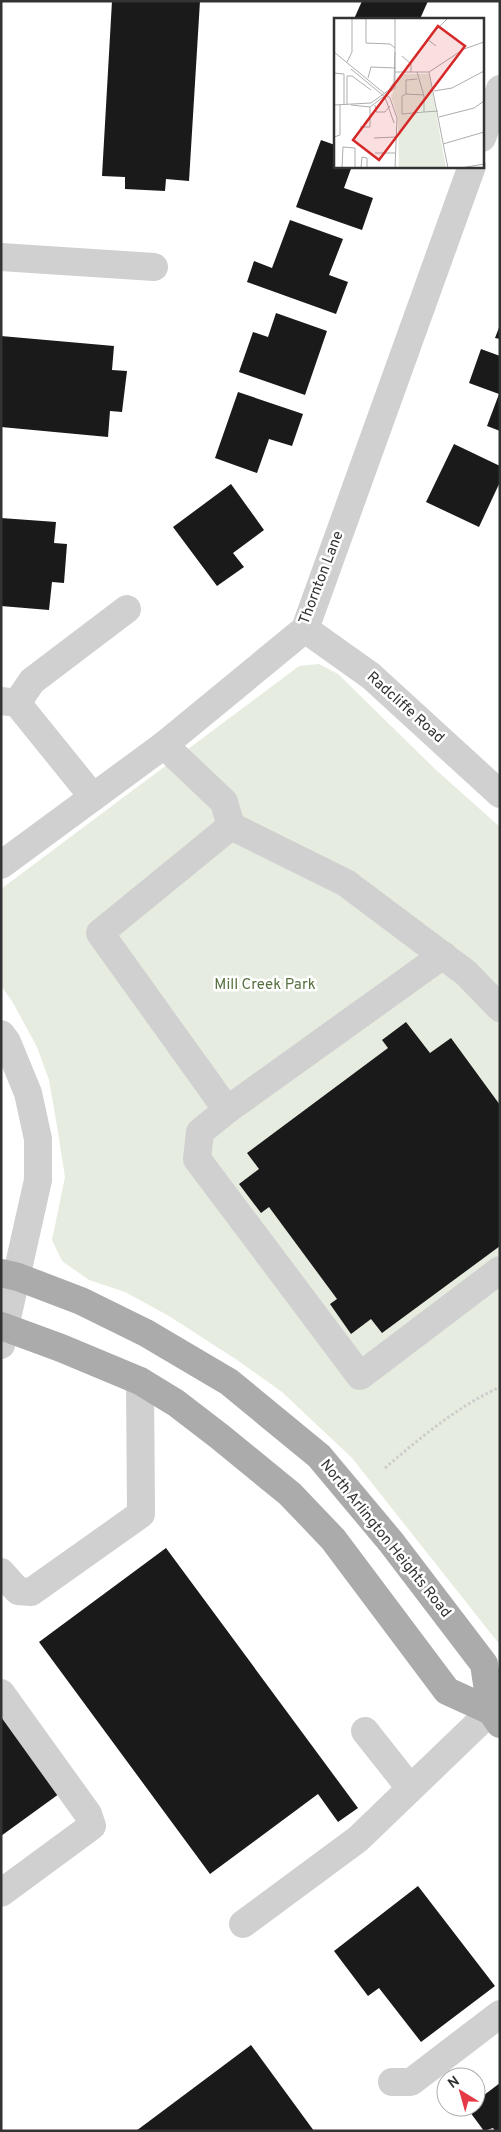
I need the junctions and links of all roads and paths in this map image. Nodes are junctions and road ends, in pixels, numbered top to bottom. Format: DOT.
graph roads {
  1 [pos="500,89"];
  2 [pos="484,133"];
  3 [pos="471,168"];
  4 [pos="1,257"];
  5 [pos="154,267"];
  6 [pos="127,609"];
  7 [pos="305,629"];
  8 [pos="9,702"];
  9 [pos="164,745"];
  10 [pos="500,794"];
  11 [pos="93,798"];
  12 [pos="231,826"];
  13 [pos="1,865"];
  14 [pos="443,955"];
  15 [pos="500,1008"];
  16 [pos="1,1034"];
  17 [pos="227,1110"];
  18 [pos="500,1270"];
  19 [pos="10,1275"];
  20 [pos="3,1333"];
  21 [pos="140,1381"];
  22 [pos="500,1387"];
  23 [pos="385,1468"];
  24 [pos="1,1572"];
  25 [pos="1,1693"];
  26 [pos="495,1718"];
  27 [pos="365,1731"];
  28 [pos="410,1788"];
  29 [pos="1,1893"];
  30 [pos="243,1924"];
  31 [pos="500,2014"];
  32 [pos="392,2082"];
  1 -- 2 [label="street"];
  3 -- 7 [label="street, Thornton Lane"];
  4 -- 5 [label="street"];
  6 -- 8 [label="street"];
  7 -- 9 [label="street, Thornton Lane"];
  7 -- 10 [label="street, Radcliffe Road"];
  8 -- 11 [label="street"];
  9 -- 11 [label="street, Thornton Lane"];
  9 -- 12 [label="street"];
  11 -- 13 [label="street, Thornton Lane"];
  12 -- 14 [label="street"];
  12 -- 17 [label="street"];
  14 -- 15 [label="street"];
  14 -- 17 [label="street"];
  16 -- 19 [label="street"];
  17 -- 18 [label="street"];
  19 -- 20 [label="street"];
  19 -- 26 [label="main road, North Arlington Heights Road"];
  20 -- 21 [label="main road"];
  21 -- 24 [label="street"];
  21 -- 26 [label="main road"];
  22 -- 23 [label="path"];
  25 -- 29 [label="street"];
  26 -- 28 [label="street"];
  27 -- 28 [label="street"];
  28 -- 30 [label="street"];
  31 -- 32 [label="street"];
}
